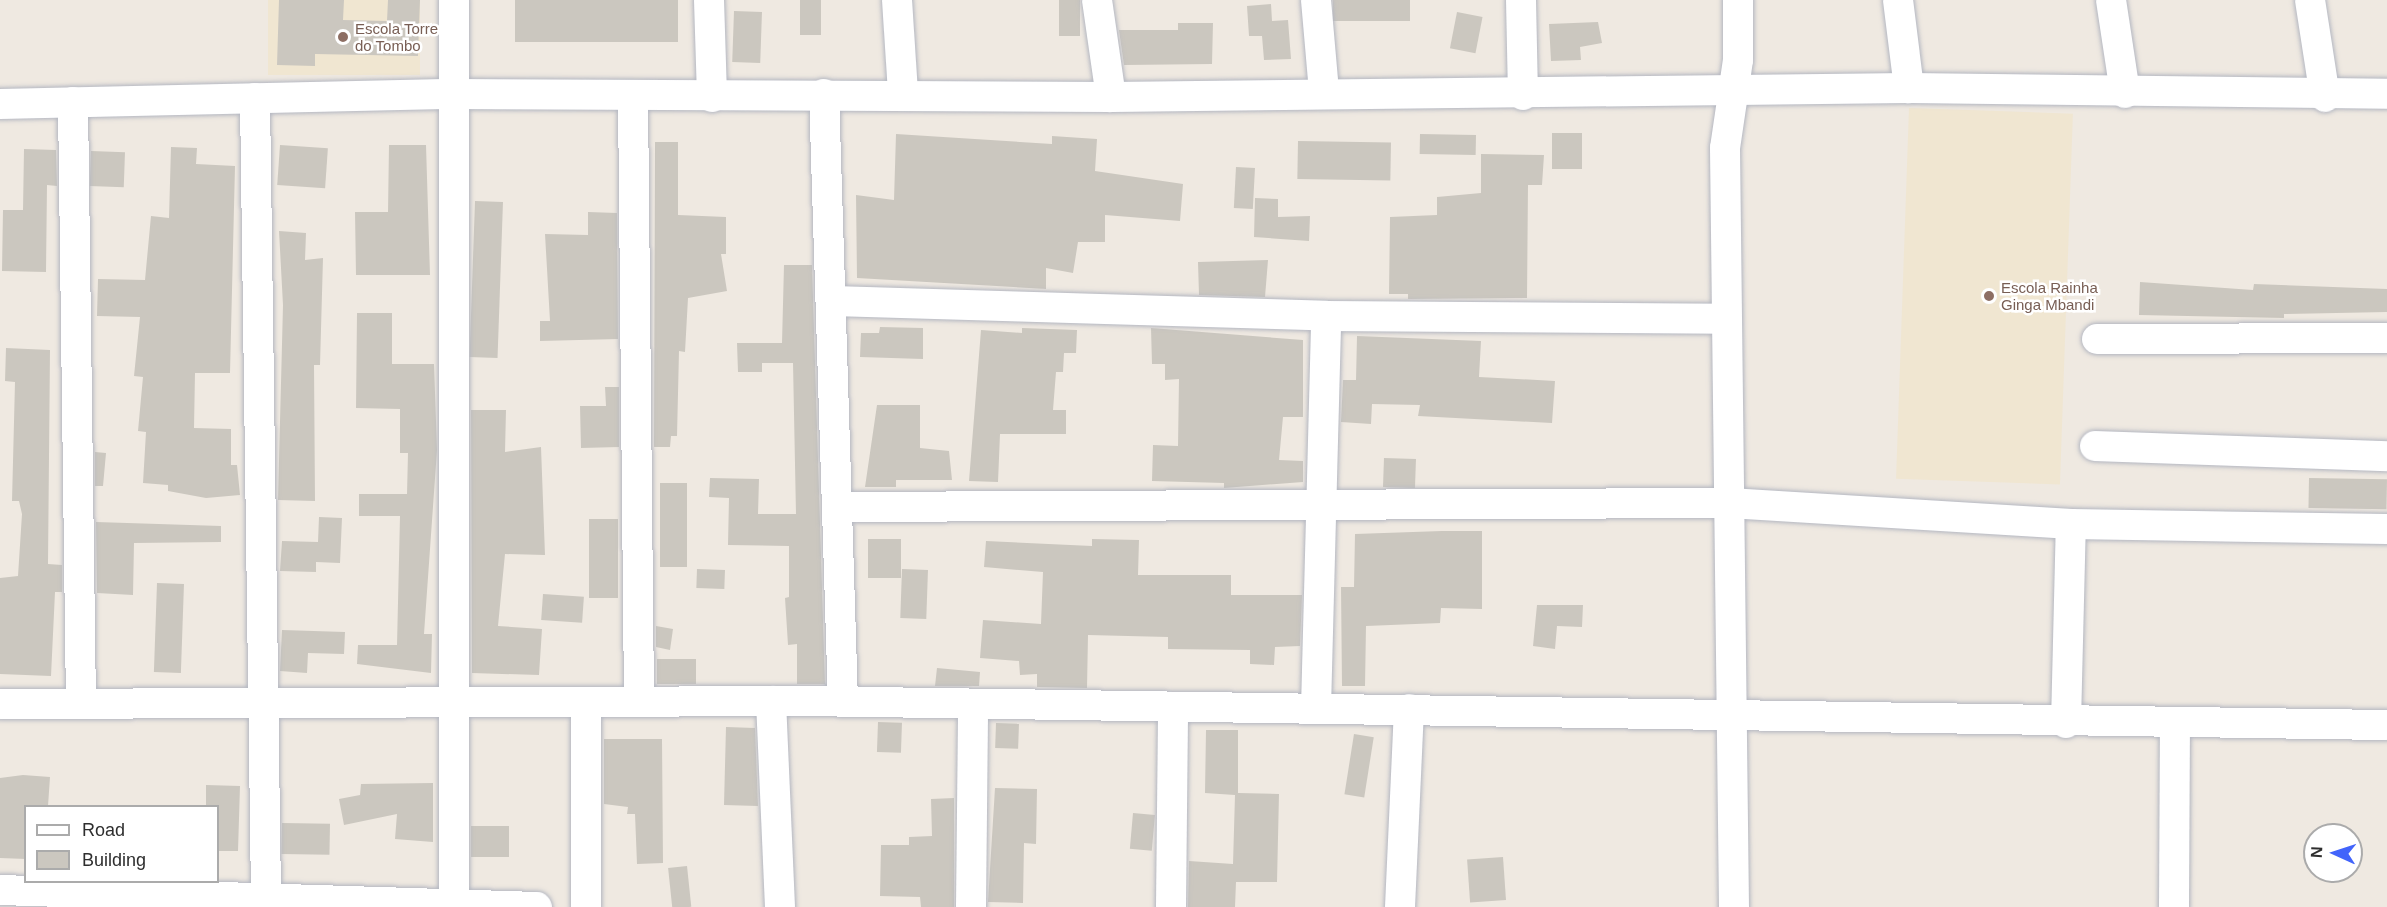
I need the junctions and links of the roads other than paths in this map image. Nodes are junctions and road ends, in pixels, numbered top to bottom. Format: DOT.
graph roads {
  1 [pos="454,0"];
  2 [pos="709,0"];
  3 [pos="897,0"];
  4 [pos="1097,0"];
  5 [pos="1316,0"];
  6 [pos="1521,0"];
  7 [pos="1738,0"];
  8 [pos="1898,0"];
  9 [pos="2111,0"];
  10 [pos="2310,0"];
  11 [pos="1909,88"];
  12 [pos="1324,92"];
  13 [pos="1732,92"];
  14 [pos="824,93"];
  15 [pos="2125,93"];
  16 [pos="456,94"];
  17 [pos="903,94"];
  18 [pos="2387,94"];
  19 [pos="1523,95"];
  20 [pos="633,96"];
  21 [pos="712,97"];
  22 [pos="1111,97"];
  23 [pos="2325,97"];
  24 [pos="255,98"];
  25 [pos="73,102"];
  26 [pos="0,104"];
  27 [pos="833,301"];
  28 [pos="1326,316"];
  29 [pos="1725,319"];
  30 [pos="2387,338"];
  31 [pos="2097,339"];
  32 [pos="2094,446"];
  33 [pos="2387,456"];
  34 [pos="1729,503"];
  35 [pos="1322,506"];
  36 [pos="838,507"];
  37 [pos="2071,524"];
  38 [pos="2387,529"];
  39 [pos="455,701"];
  40 [pos="639,701"];
  41 [pos="771,701"];
  42 [pos="81,702"];
  43 [pos="263,702"];
  44 [pos="586,702"];
  45 [pos="843,702"];
  46 [pos="0,704"];
  47 [pos="973,705"];
  48 [pos="1173,707"];
  49 [pos="1316,708"];
  50 [pos="1409,709"];
  51 [pos="1730,716"];
  52 [pos="2066,723"];
  53 [pos="2175,725"];
  54 [pos="2387,725"];
  55 [pos="0,890"];
  56 [pos="266,897"];
  57 [pos="454,900"];
  58 [pos="537,907"];
  59 [pos="586,907"];
  60 [pos="780,907"];
  61 [pos="970,907"];
  62 [pos="1171,907"];
  63 [pos="1400,907"];
  64 [pos="1734,907"];
  65 [pos="2174,907"];
  1 -- 16 [label="street"];
  2 -- 21 [label="street"];
  3 -- 17 [label="street"];
  4 -- 22 [label="street"];
  5 -- 12 [label="street"];
  6 -- 19 [label="street"];
  7 -- 13 [label="street"];
  8 -- 11 [label="street"];
  9 -- 15 [label="street"];
  10 -- 23 [label="street"];
  11 -- 13 [label="street"];
  11 -- 15 [label="street"];
  12 -- 19 [label="street"];
  12 -- 22 [label="street"];
  13 -- 19 [label="street"];
  13 -- 29 [label="street"];
  14 -- 17 [label="street"];
  14 -- 21 [label="street"];
  14 -- 27 [label="street"];
  15 -- 23 [label="street"];
  16 -- 20 [label="street"];
  16 -- 24 [label="street"];
  16 -- 39 [label="street"];
  17 -- 22 [label="street"];
  18 -- 23 [label="street"];
  20 -- 21 [label="street"];
  20 -- 40 [label="street"];
  24 -- 25 [label="street"];
  24 -- 43 [label="street"];
  25 -- 26 [label="street"];
  25 -- 42 [label="street"];
  27 -- 28 [label="street"];
  27 -- 36 [label="street"];
  28 -- 29 [label="street"];
  28 -- 35 [label="street"];
  29 -- 34 [label="street"];
  30 -- 31 [label="street"];
  32 -- 33 [label="street"];
  34 -- 35 [label="street"];
  34 -- 37 [label="street"];
  34 -- 51 [label="street"];
  35 -- 36 [label="street"];
  35 -- 49 [label="street"];
  36 -- 45 [label="street"];
  37 -- 38 [label="street"];
  37 -- 52 [label="street"];
  39 -- 43 [label="street"];
  39 -- 44 [label="street"];
  39 -- 57 [label="street"];
  40 -- 41 [label="street"];
  40 -- 44 [label="street"];
  41 -- 45 [label="street"];
  41 -- 60 [label="street"];
  42 -- 43 [label="street"];
  42 -- 46 [label="street"];
  43 -- 56 [label="street"];
  44 -- 59 [label="street"];
  45 -- 47 [label="street"];
  47 -- 48 [label="street"];
  47 -- 61 [label="street"];
  48 -- 49 [label="street"];
  48 -- 62 [label="street"];
  49 -- 50 [label="street"];
  50 -- 51 [label="street"];
  50 -- 63 [label="street"];
  51 -- 52 [label="street"];
  51 -- 64 [label="street"];
  52 -- 53 [label="street"];
  53 -- 54 [label="street"];
  53 -- 65 [label="street"];
  55 -- 56 [label="street"];
  56 -- 57 [label="street"];
  57 -- 58 [label="street"];
}
